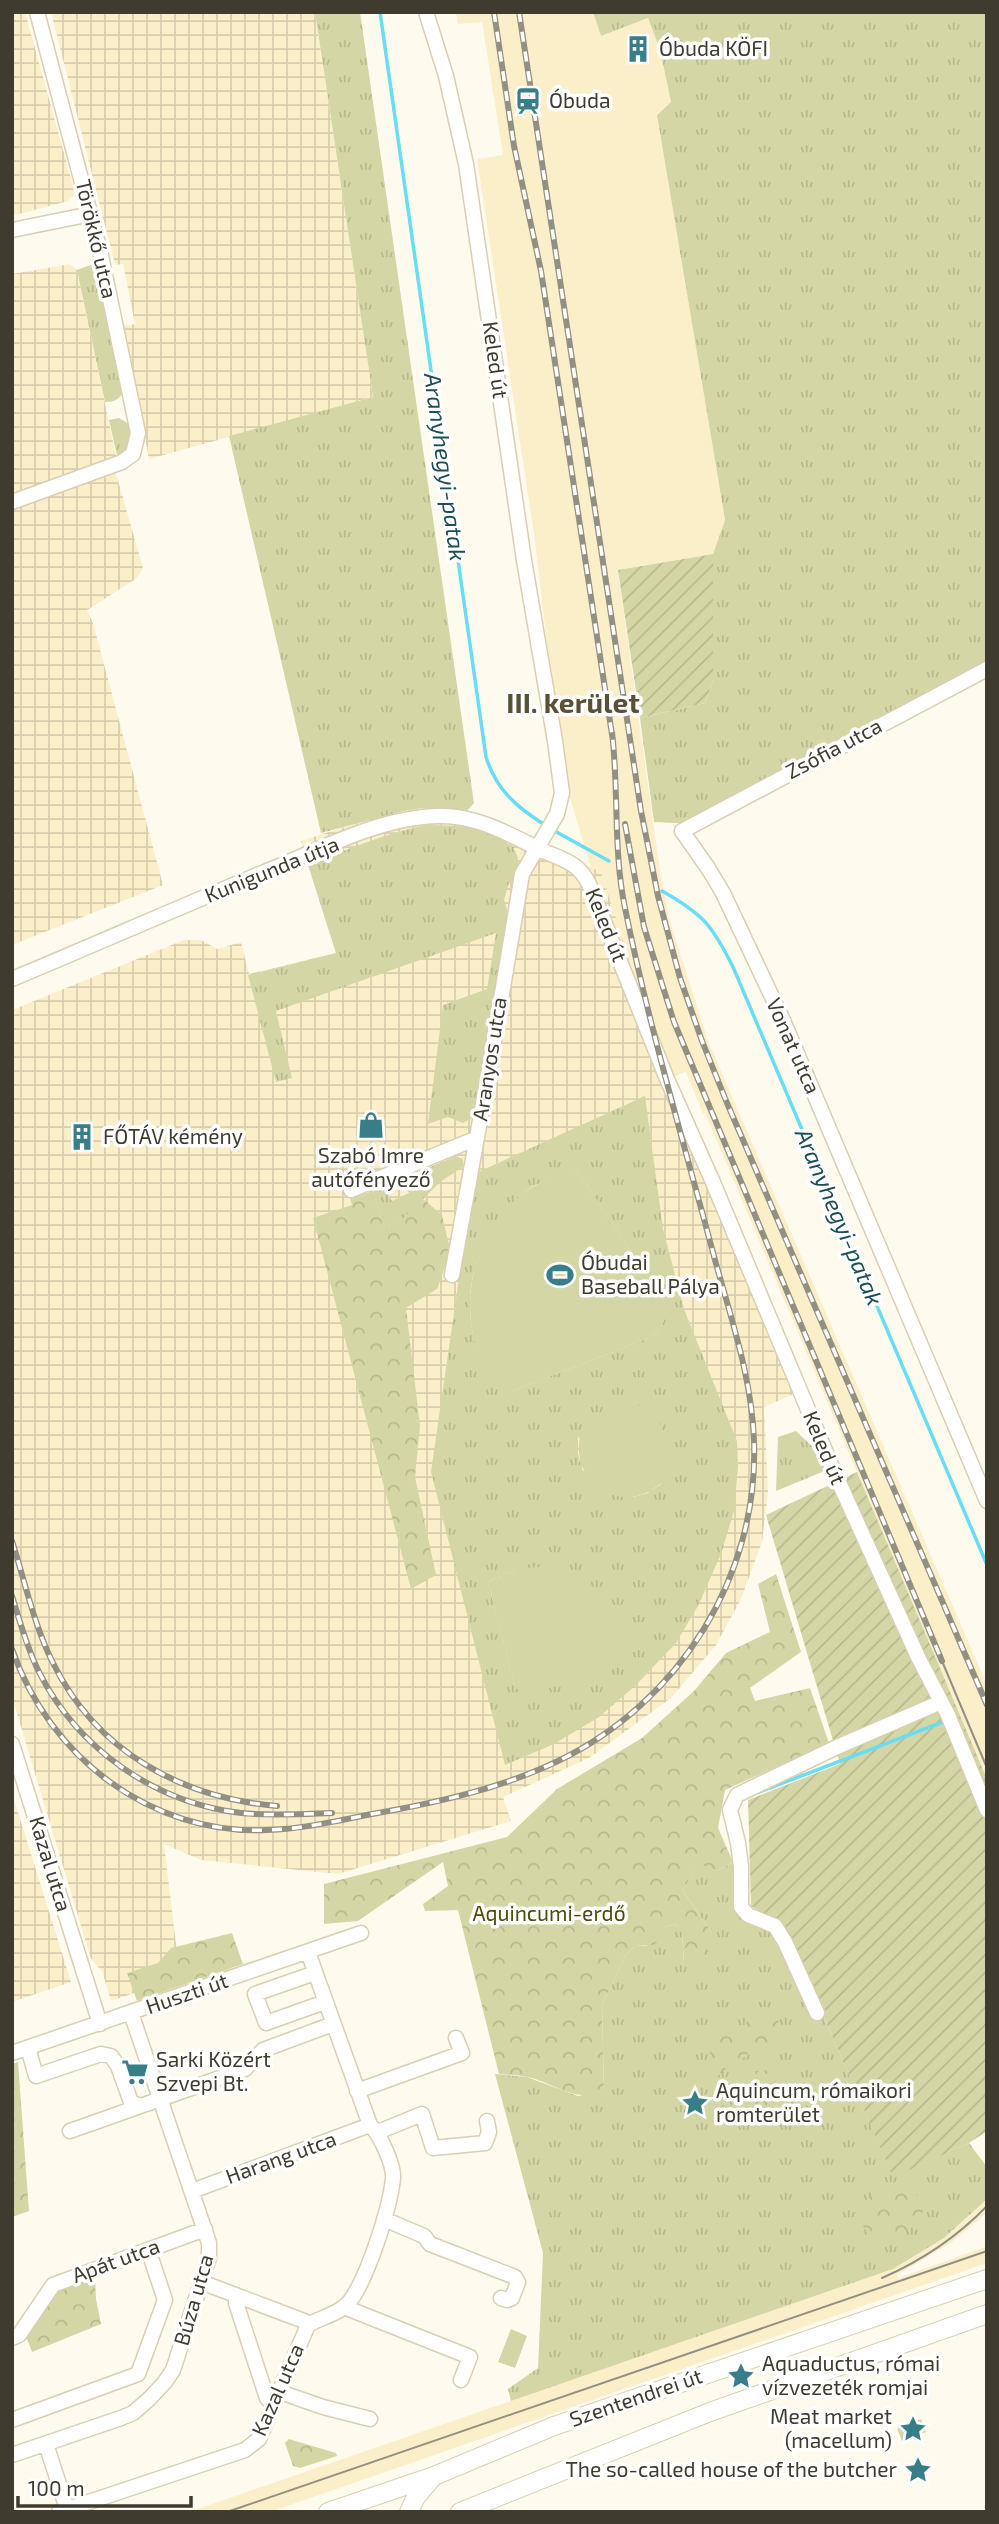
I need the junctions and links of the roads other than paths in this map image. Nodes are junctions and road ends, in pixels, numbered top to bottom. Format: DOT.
graph roads {
  1 [pos="37,12"];
  2 [pos="426,12"];
  3 [pos="91,214"];
  4 [pos="12,230"];
  5 [pos="12,502"];
  6 [pos="987,669"];
  7 [pos="682,831"];
  8 [pos="540,842"];
  9 [pos="12,979"];
  10 [pos="477,1138"];
  11 [pos="351,1190"];
  12 [pos="452,1275"];
  13 [pos="987,1501"];
  14 [pos="947,1714"];
  15 [pos="12,1744"];
  16 [pos="18,1780"];
  17 [pos="987,1810"];
  18 [pos="361,1933"];
  19 [pos="308,1952"];
  20 [pos="315,1973"];
  21 [pos="325,2002"];
  22 [pos="131,2013"];
  23 [pos="817,2013"];
  24 [pos="100,2024"];
  25 [pos="333,2024"];
  26 [pos="456,2038"];
  27 [pos="28,2048"];
  28 [pos="12,2053"];
  29 [pos="357,2091"];
  30 [pos="160,2099"];
  31 [pos="140,2106"];
  32 [pos="487,2121"];
  33 [pos="374,2128"];
  34 [pos="70,2131"];
  35 [pos="192,2191"];
  36 [pos="384,2219"];
  37 [pos="205,2229"];
  38 [pos="152,2261"];
  39 [pos="987,2279"];
  40 [pos="201,2282"];
  41 [pos="236,2295"];
  42 [pos="500,2298"];
  43 [pos="344,2307"];
  44 [pos="987,2314"];
  45 [pos="308,2325"];
  46 [pos="12,2338"];
  47 [pos="138,2374"];
  48 [pos="461,2380"];
  49 [pos="156,2392"];
  50 [pos="277,2398"];
  51 [pos="370,2419"];
  52 [pos="12,2420"];
  53 [pos="46,2444"];
  54 [pos="12,2455"];
  55 [pos="434,2476"];
  56 [pos="386,2493"];
  57 [pos="63,2510"];
  58 [pos="413,2510"];
  59 [pos="328,2512"];
  60 [pos="460,2512"];
  1 -- 3 [label="street, Törökkő utca"];
  2 -- 8 [label="street, Keled út"];
  3 -- 4 [label="street"];
  3 -- 5 [label="street, Törökkő utca"];
  6 -- 7 [label="street, Zsófia utca"];
  7 -- 13 [label="street, Vonat utca"];
  8 -- 9 [label="street, Kunigunda útja"];
  8 -- 10 [label="street, Aranyos utca"];
  8 -- 14 [label="street, Keled út"];
  10 -- 11 [label="street"];
  10 -- 12 [label="street, Aranyos utca"];
  14 -- 17 [label="street, Keled út"];
  14 -- 23 [label="street"];
  15 -- 16 [label="street, Kazal utca"];
  16 -- 24 [label="street, Kazal utca"];
  18 -- 19 [label="street, Huszti út"];
  19 -- 20 [label="street"];
  19 -- 22 [label="street, Huszti út"];
  20 -- 21 [label="street"];
  20 -- 21 [label="street"];
  21 -- 25 [label="street"];
  22 -- 24 [label="street, Huszti út"];
  22 -- 30 [label="street, Búza utca"];
  24 -- 27 [label="street, Huszti út"];
  25 -- 29 [label="street"];
  25 -- 30 [label="street"];
  26 -- 29 [label="street"];
  27 -- 28 [label="street, Huszti út"];
  27 -- 31 [label="street"];
  29 -- 33 [label="street"];
  30 -- 31 [label="street"];
  30 -- 35 [label="street, Búza utca"];
  31 -- 34 [label="street"];
  32 -- 33 [label="street, Harang utca"];
  33 -- 35 [label="street, Harang utca"];
  33 -- 36 [label="street"];
  35 -- 37 [label="street, Búza utca"];
  36 -- 42 [label="street"];
  36 -- 43 [label="street"];
  37 -- 40 [label="street, Búza utca"];
  37 -- 46 [label="street, Apát utca"];
  38 -- 47 [label="street"];
  39 -- 55 [label="main road, Szentendrei út"];
  40 -- 41 [label="street"];
  40 -- 49 [label="street, Búza utca"];
  41 -- 45 [label="street"];
  41 -- 50 [label="street"];
  43 -- 45 [label="street, Kazal utca"];
  43 -- 48 [label="street"];
  44 -- 60 [label="main road, Szentendrei út"];
  45 -- 50 [label="street, Kazal utca"];
  47 -- 49 [label="street"];
  47 -- 52 [label="street"];
  49 -- 53 [label="street, Búza utca"];
  50 -- 51 [label="street"];
  50 -- 57 [label="street, Kazal utca"];
  53 -- 54 [label="street, Búza utca"];
  53 -- 57 [label="street, Kazal utca"];
  55 -- 56 [label="main road, Szentendrei út"];
  55 -- 58 [label="main road"];
  56 -- 58 [label="main road"];
  56 -- 59 [label="main road, Szentendrei út"];
}
